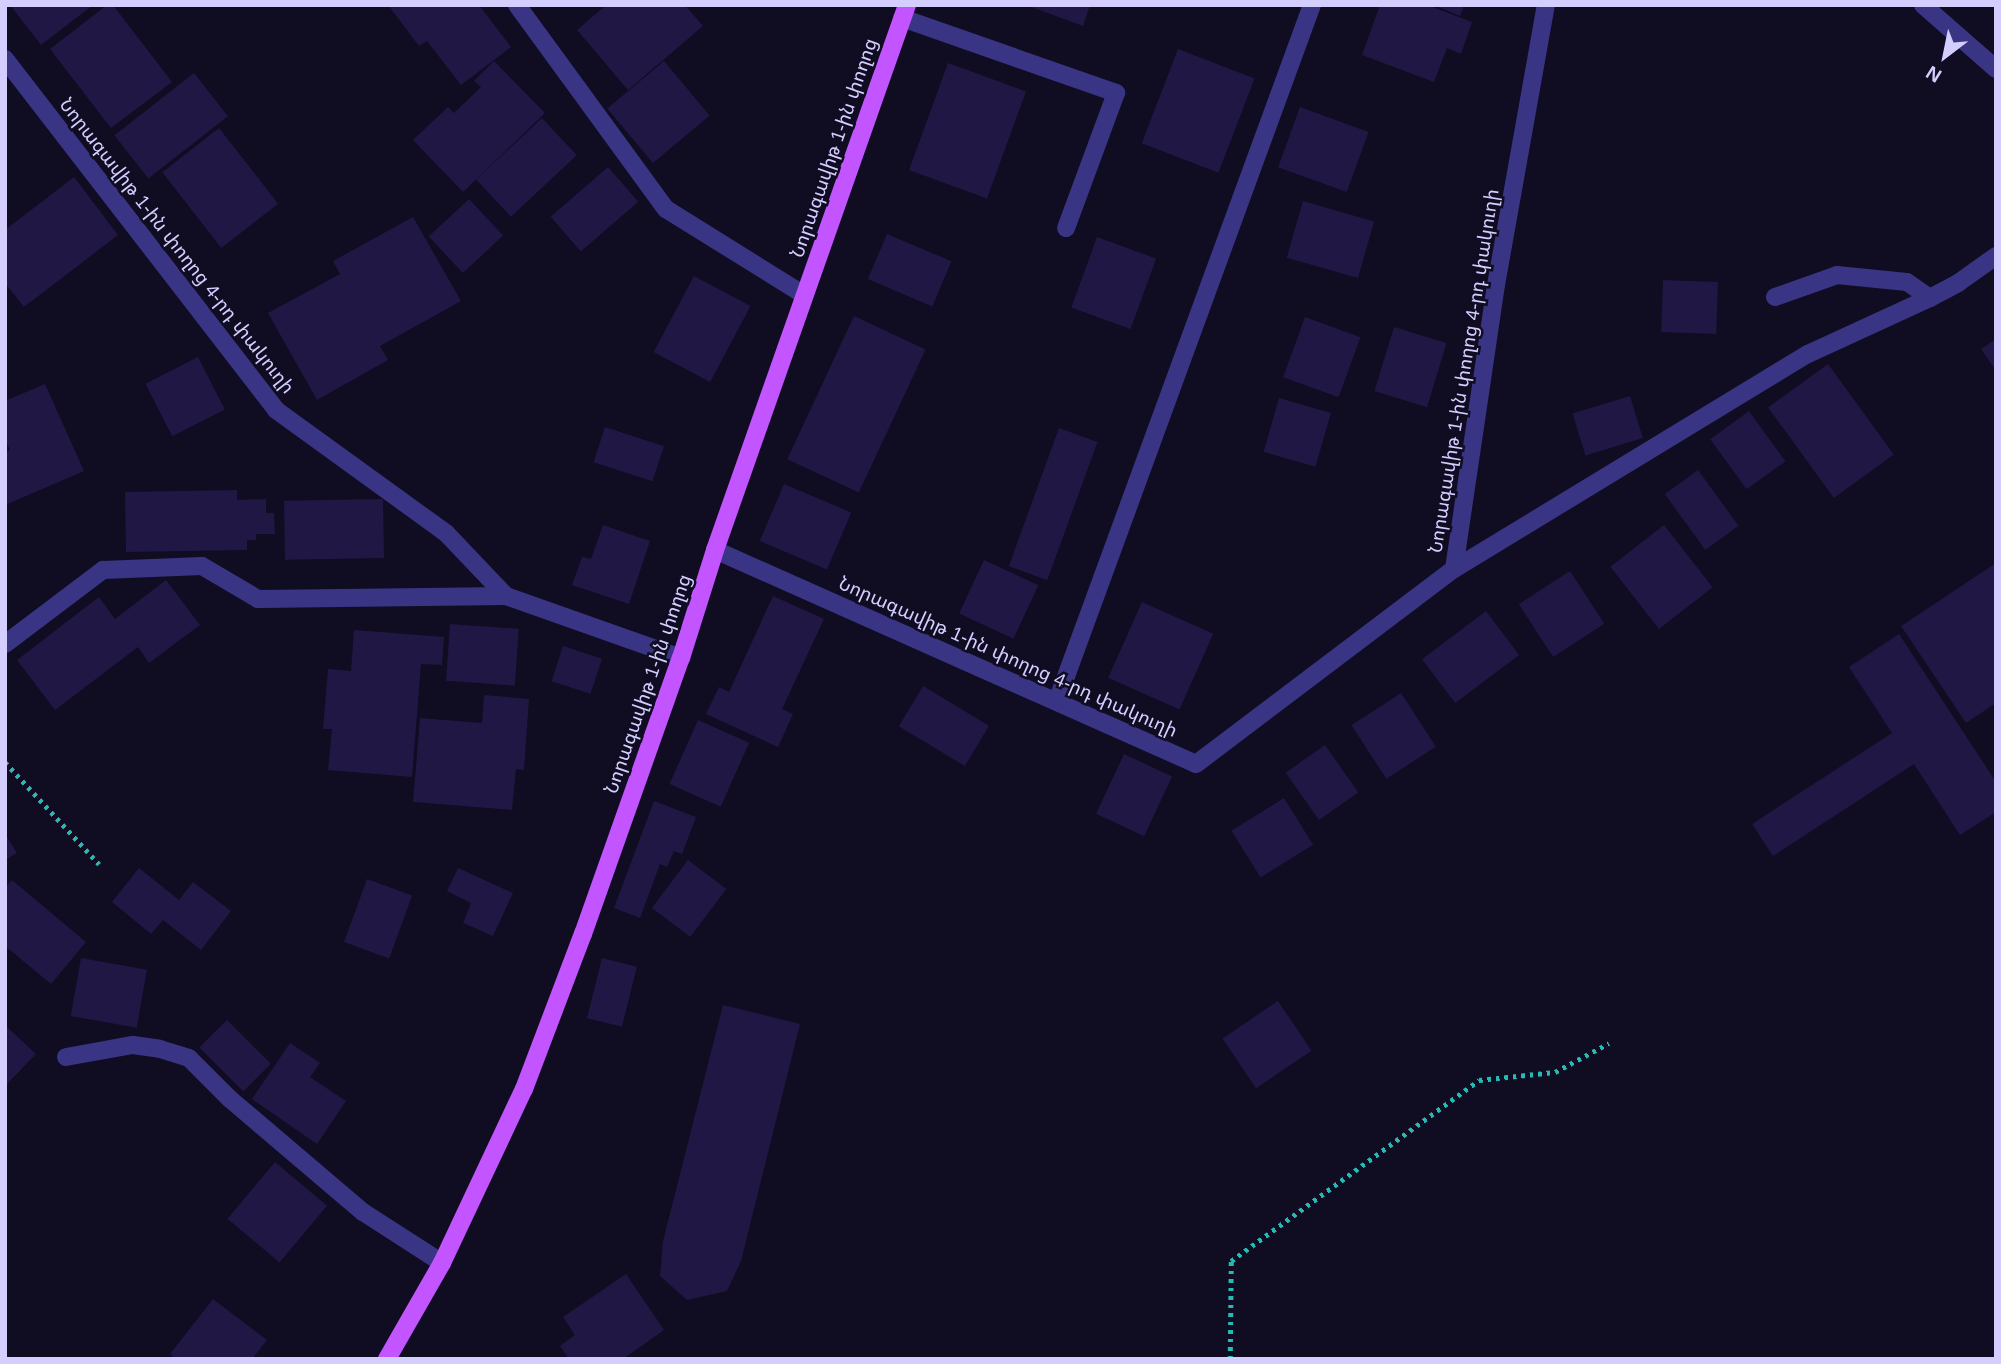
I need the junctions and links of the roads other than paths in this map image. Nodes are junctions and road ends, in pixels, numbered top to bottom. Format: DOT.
graph roads {
  1 [pos="517,5"];
  2 [pos="1311,5"];
  3 [pos="1546,5"];
  4 [pos="1923,5"];
  5 [pos="904,12"];
  6 [pos="5,59"];
  7 [pos="1996,69"];
  8 [pos="1066,229"];
  9 [pos="1996,257"];
  10 [pos="804,295"];
  11 [pos="1775,297"];
  12 [pos="1930,298"];
  13 [pos="715,550"];
  14 [pos="1454,569"];
  15 [pos="506,596"];
  16 [pos="5,644"];
  17 [pos="681,658"];
  18 [pos="1057,701"];
  19 [pos="66,1057"];
  20 [pos="442,1263"];
  21 [pos="387,1359"];
  1 -- 10 [label="street"];
  2 -- 18 [label="street"];
  3 -- 14 [label="street, Նորագավիթ 1-ին փողոց 4-րդ փակուղի"];
  4 -- 7 [label="street"];
  5 -- 8 [label="street"];
  5 -- 10 [label="main road, Նորագավիթ 1-ին փողոց"];
  6 -- 15 [label="street, Նորագավիթ 1-ին փողոց 4-րդ փակուղի"];
  9 -- 12 [label="street"];
  10 -- 13 [label="main road, Նորագավիթ 1-ին փողոց"];
  11 -- 12 [label="street"];
  12 -- 14 [label="street"];
  13 -- 17 [label="main road, Նորագավիթ 1-ին փողոց"];
  13 -- 18 [label="street, Նորագավիթ 1-ին փողոց 4-րդ փակուղի"];
  14 -- 18 [label="street, Նորագավիթ 1-ին փողոց 4-րդ փակուղի"];
  15 -- 16 [label="street"];
  15 -- 17 [label="street, Նորագավիթ 1-ին փողոց 4-րդ փակուղի"];
  17 -- 20 [label="main road, Նորագավիթ 1-ին փողոց"];
  19 -- 20 [label="street"];
  20 -- 21 [label="main road, Նորագավիթ 1-ին փողոց"];
}
